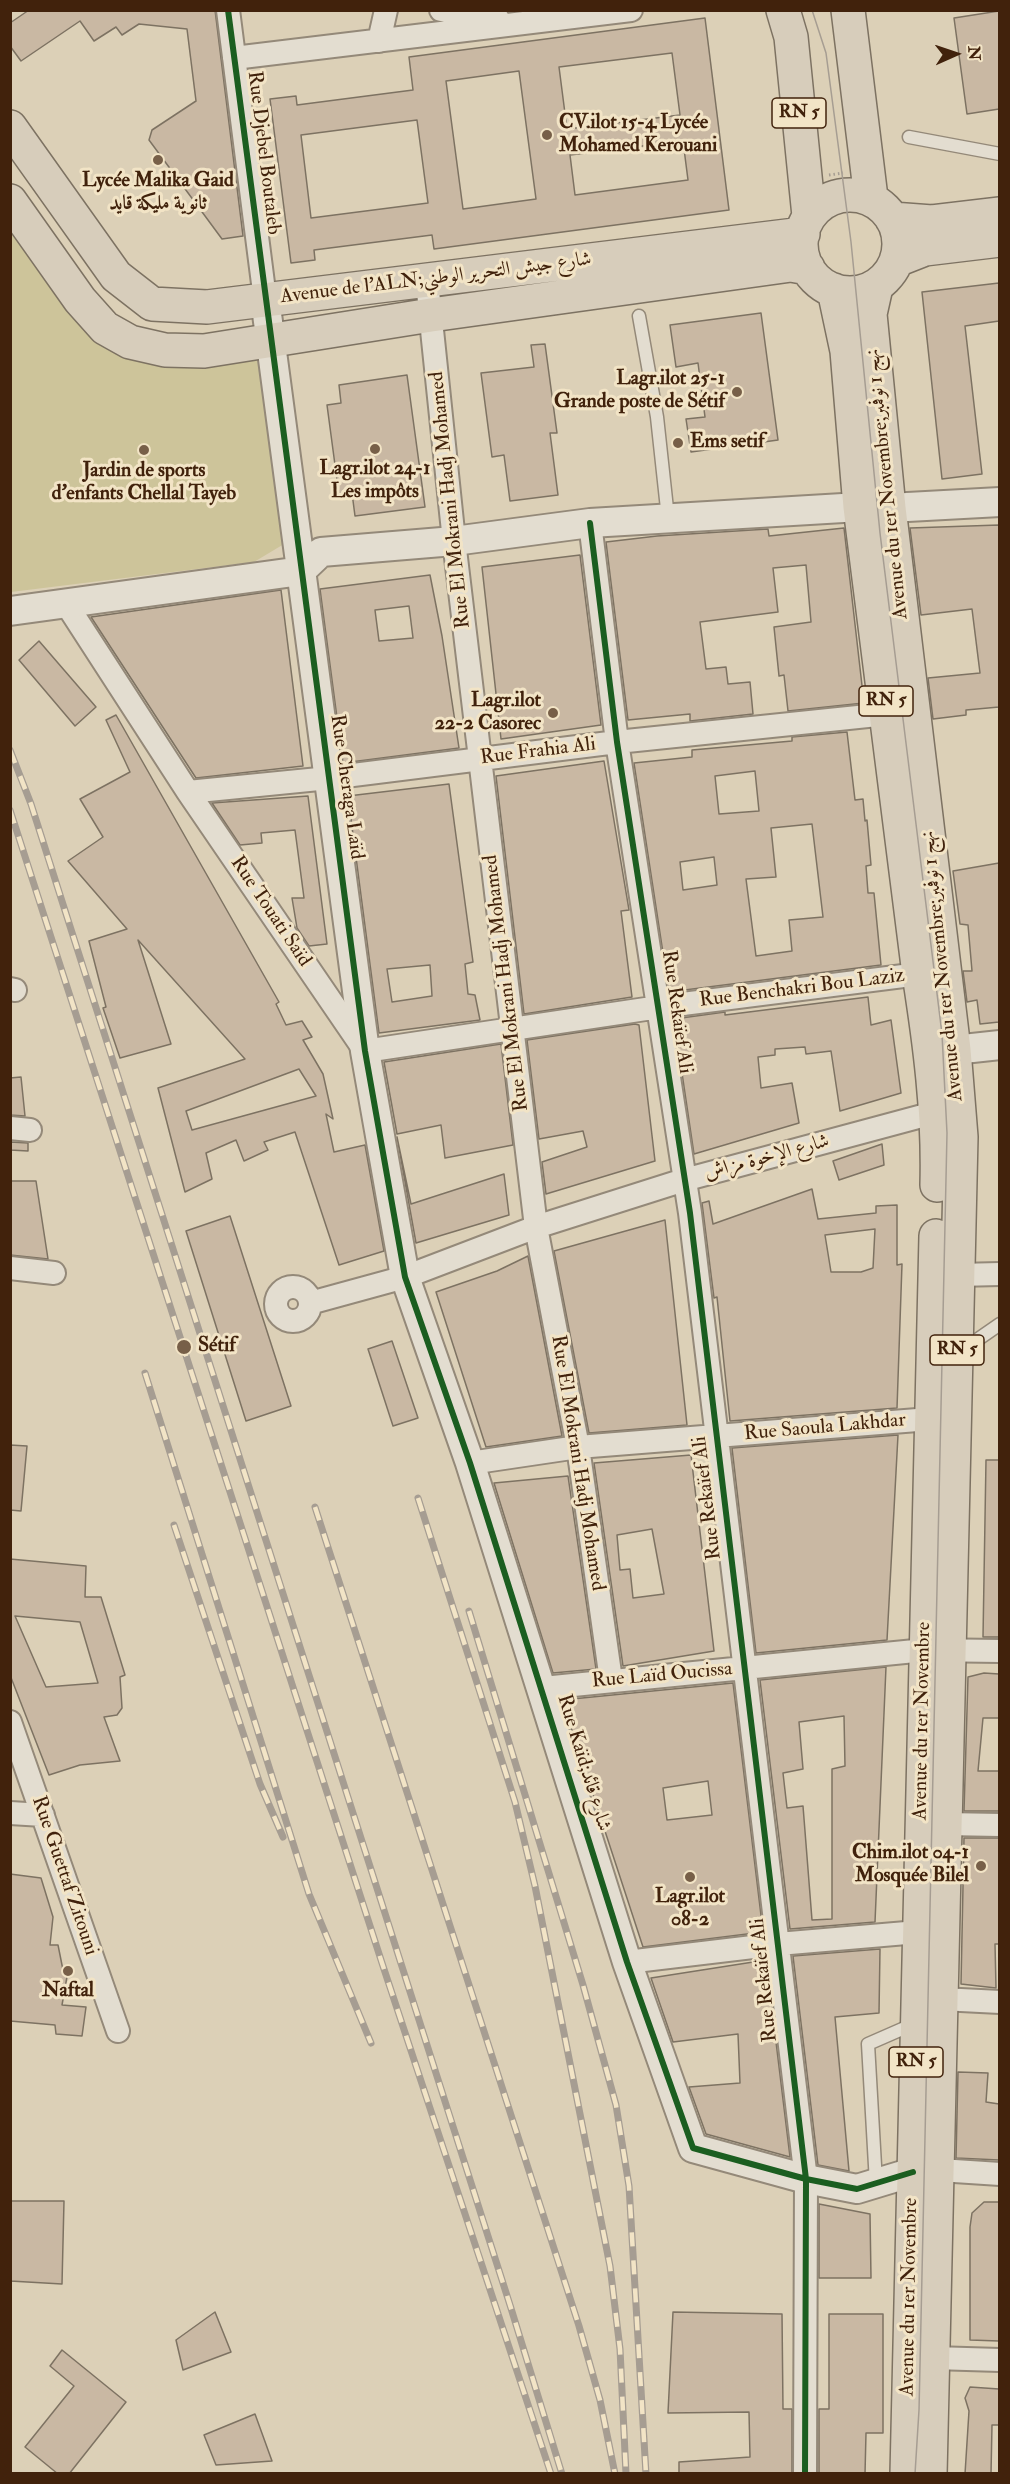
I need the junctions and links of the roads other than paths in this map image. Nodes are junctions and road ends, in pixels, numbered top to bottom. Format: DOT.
graph roads {
  1 [pos="228,10"];
  2 [pos="386,10"];
  3 [pos="441,10"];
  4 [pos="631,10"];
  5 [pos="783,10"];
  6 [pos="848,10"];
  7 [pos="526,17"];
  8 [pos="379,41"];
  9 [pos="234,58"];
  10 [pos="10,127"];
  11 [pos="909,137"];
  12 [pos="999,154"];
  13 [pos="876,196"];
  14 [pos="10,201"];
  15 [pos="999,214"];
  16 [pos="806,225"];
  17 [pos="999,240"];
  18 [pos="897,260"];
  19 [pos="807,268"];
  20 [pos="427,282"];
  21 [pos="876,286"];
  22 [pos="834,290"];
  23 [pos="265,299"];
  24 [pos="431,315"];
  25 [pos="639,316"];
  26 [pos="271,341"];
  27 [pos="999,502"];
  28 [pos="874,508"];
  29 [pos="668,518"];
  30 [pos="590,523"];
  31 [pos="454,541"];
  32 [pos="302,571"];
  33 [pos="66,602"];
  34 [pos="16,610"];
  35 [pos="887,714"];
  36 [pos="617,742"];
  37 [pos="481,759"];
  38 [pos="329,778"];
  39 [pos="188,792"];
  40 [pos="919,974"];
  41 [pos="659,1007"];
  42 [pos="513,1029"];
  43 [pos="999,1045"];
  44 [pos="954,1050"];
  45 [pos="365,1051"];
  46 [pos="948,1104"];
  47 [pos="684,1180"];
  48 [pos="536,1227"];
  49 [pos="10,1268"];
  50 [pos="54,1273"];
  51 [pos="999,1274"];
  52 [pos="957,1275"];
  53 [pos="405,1276"];
  54 [pos="310,1303"];
  55 [pos="999,1324"];
  56 [pos="957,1353"];
  57 [pos="930,1419"];
  58 [pos="717,1438"];
  59 [pos="578,1448"];
  60 [pos="470,1463"];
  61 [pos="938,1650"];
  62 [pos="999,1651"];
  63 [pos="746,1669"];
  64 [pos="611,1680"];
  65 [pos="543,1688"];
  66 [pos="10,1722"];
  67 [pos="10,1813"];
  68 [pos="43,1815"];
  69 [pos="945,1824"];
  70 [pos="999,1825"];
  71 [pos="918,1932"];
  72 [pos="778,1944"];
  73 [pos="627,1962"];
  74 [pos="941,1999"];
  75 [pos="999,2002"];
  76 [pos="917,2022"];
  77 [pos="118,2031"];
  78 [pos="926,2171"];
  79 [pos="999,2174"];
  80 [pos="807,2179"];
  81 [pos="876,2183"];
  82 [pos="933,2358"];
  83 [pos="999,2360"];
  84 [pos="805,2474"];
  85 [pos="907,2474"];
  86 [pos="930,2474"];
  1 -- 9 [label="street, Rue Djebel Boutaleb"];
  2 -- 8 [label="street"];
  3 -- 7 [label="street"];
  4 -- 7 [label="street"];
  5 -- 16 [label="main road, RN 5"];
  6 -- 13 [label="main road"];
  7 -- 8 [label="street"];
  8 -- 9 [label="street"];
  9 -- 23 [label="street, Rue Djebel Boutaleb"];
  10 -- 23 [label="main road, Avenue de l'ALN;شارع جيش التحرير الوطني"];
  11 -- 12 [label="lane"];
  13 -- 15 [label="main road"];
  13 -- 16 [label="main road"];
  13 -- 18 [label="main road"];
  14 -- 26 [label="main road, Avenue de l'ALN;شارع جيش التحرير الوطني"];
  16 -- 19 [label="main road"];
  16 -- 20 [label="main road, Avenue de l'ALN;شارع جيش التحرير الوطني"];
  17 -- 18 [label="main road"];
  18 -- 21 [label="main road"];
  19 -- 22 [label="main road"];
  19 -- 24 [label="main road, Avenue de l'ALN;شارع جيش التحرير الوطني"];
  20 -- 23 [label="main road, Avenue de l'ALN;شارع جيش التحرير الوطني"];
  20 -- 24 [label="street, Rue El Mokrani Hadj Mohamed"];
  21 -- 22 [label="main road"];
  21 -- 28 [label="main road, Avenue du 1er Novembre;نهج 1 نوفمبر / RN 5"];
  22 -- 28 [label="main road, Avenue du 1er Novembre;نهج 1 نوفمبر / RN 5"];
  23 -- 26 [label="street, Rue Cheraga Laïd"];
  24 -- 26 [label="main road, Avenue de l'ALN;شارع جيش التحرير الوطني"];
  24 -- 31 [label="street, Rue El Mokrani Hadj Mohamed"];
  25 -- 29 [label="lane"];
  26 -- 32 [label="street, Rue Cheraga Laïd"];
  27 -- 28 [label="street"];
  28 -- 29 [label="street"];
  28 -- 35 [label="main road, Avenue du 1er Novembre;نهج 1 نوفمبر / RN 5"];
  28 -- 44 [label="main road, Avenue du 1er Novembre;نهج 1 نوفمبر / RN 5"];
  29 -- 30 [label="street"];
  30 -- 31 [label="street"];
  30 -- 36 [label="street, Rue Rekaïef Ali"];
  31 -- 32 [label="street"];
  31 -- 37 [label="street, Rue El Mokrani Hadj Mohamed"];
  32 -- 33 [label="street"];
  32 -- 38 [label="street, Rue Cheraga Laïd"];
  33 -- 34 [label="street"];
  33 -- 39 [label="street, Rue Touati Saïd"];
  35 -- 36 [label="street, Rue Frahia Ali"];
  35 -- 40 [label="main road, Avenue du 1er Novembre;نهج 1 نوفمبر / RN 5"];
  36 -- 37 [label="street, Rue Frahia Ali"];
  36 -- 41 [label="street, Rue Rekaïef Ali"];
  37 -- 38 [label="street, Rue Frahia Ali"];
  37 -- 42 [label="street, Rue El Mokrani Hadj Mohamed"];
  38 -- 39 [label="street, Rue Frahia Ali"];
  38 -- 45 [label="street, Rue Cheraga Laïd"];
  39 -- 45 [label="street, Rue Touati Saïd"];
  40 -- 41 [label="street, Rue Benchakri Bou Laziz"];
  40 -- 46 [label="main road, Avenue du 1er Novembre;نهج 1 نوفمبر / RN 5"];
  41 -- 42 [label="street, Rue Benchakri Bou Laziz"];
  41 -- 47 [label="street, Rue Rekaïef Ali"];
  42 -- 45 [label="street, Rue Benchakri Bou Laziz"];
  42 -- 48 [label="street, Rue El Mokrani Hadj Mohamed"];
  43 -- 44 [label="street"];
  44 -- 46 [label="main road, Avenue du 1er Novembre;نهج 1 نوفمبر / RN 5"];
  45 -- 53 [label="street, Rue Cheraga Laïd"];
  46 -- 47 [label="street, شارع الإخوة مزاش"];
  46 -- 52 [label="main road, Avenue du 1er Novembre;نهج 1 نوفمبر / RN 5"];
  46 -- 57 [label="main road, Avenue du 1er Novembre / RN 5"];
  47 -- 48 [label="street, شارع الإخوة مزاش"];
  47 -- 58 [label="street, Rue Rekaïef Ali"];
  48 -- 53 [label="street, شارع الإخوة مزاش"];
  48 -- 59 [label="street, Rue El Mokrani Hadj Mohamed"];
  49 -- 50 [label="street"];
  51 -- 52 [label="street"];
  52 -- 56 [label="main road, Avenue du 1er Novembre;نهج 1 نوفمبر / RN 5"];
  53 -- 54 [label="street, شارع الإخوة مزاش"];
  53 -- 60 [label="street, Rue Kaïd;شارع قائد"];
  55 -- 56 [label="lane"];
  56 -- 61 [label="main road, Avenue du 1er Novembre;نهج 1 نوفمبر / RN 5"];
  57 -- 58 [label="street, Rue Saoula Lakhdar"];
  57 -- 61 [label="main road, Avenue du 1er Novembre / RN 5"];
  58 -- 59 [label="street, Rue Saoula Lakhdar"];
  58 -- 63 [label="street, Rue Rekaïef Ali"];
  59 -- 60 [label="street, Rue Saoula Lakhdar"];
  59 -- 64 [label="street, Rue El Mokrani Hadj Mohamed"];
  60 -- 65 [label="street, Rue Kaïd;شارع قائد"];
  61 -- 62 [label="street, Rue Laïd Oucissa"];
  61 -- 63 [label="street, Rue Laïd Oucissa"];
  61 -- 69 [label="main road, Avenue du 1er Novembre / RN 5"];
  61 -- 71 [label="main road, Avenue du 1er Novembre / RN 5"];
  63 -- 64 [label="street, Rue Laïd Oucissa"];
  63 -- 72 [label="street, Rue Rekaïef Ali"];
  64 -- 65 [label="street, Rue Laïd Oucissa"];
  65 -- 73 [label="street, Rue Kaïd;شارع قائد"];
  66 -- 68 [label="street, Rue Guettaf Zitouni"];
  67 -- 68 [label="street"];
  68 -- 77 [label="street, Rue Guettaf Zitouni"];
  69 -- 70 [label="street"];
  69 -- 74 [label="main road, Avenue du 1er Novembre / RN 5"];
  71 -- 72 [label="street"];
  71 -- 76 [label="main road, Avenue du 1er Novembre / RN 5"];
  72 -- 73 [label="street"];
  72 -- 80 [label="street, Rue Rekaïef Ali"];
  73 -- 80 [label="street, Rue Kaïd;شارع قائد"];
  74 -- 75 [label="street"];
  74 -- 78 [label="main road, Avenue du 1er Novembre / RN 5"];
  76 -- 78 [label="main road, Avenue du 1er Novembre / RN 5"];
  76 -- 81 [label="lane"];
  78 -- 79 [label="street"];
  78 -- 81 [label="street"];
  78 -- 82 [label="main road, Avenue du 1er Novembre / RN 5"];
  78 -- 85 [label="main road, Avenue du 1er Novembre / RN 5"];
  80 -- 81 [label="street"];
  80 -- 84 [label="street, Rue Rekaïef Ali"];
  82 -- 83 [label="street"];
  82 -- 86 [label="main road, Avenue du 1er Novembre / RN 5"];
}
